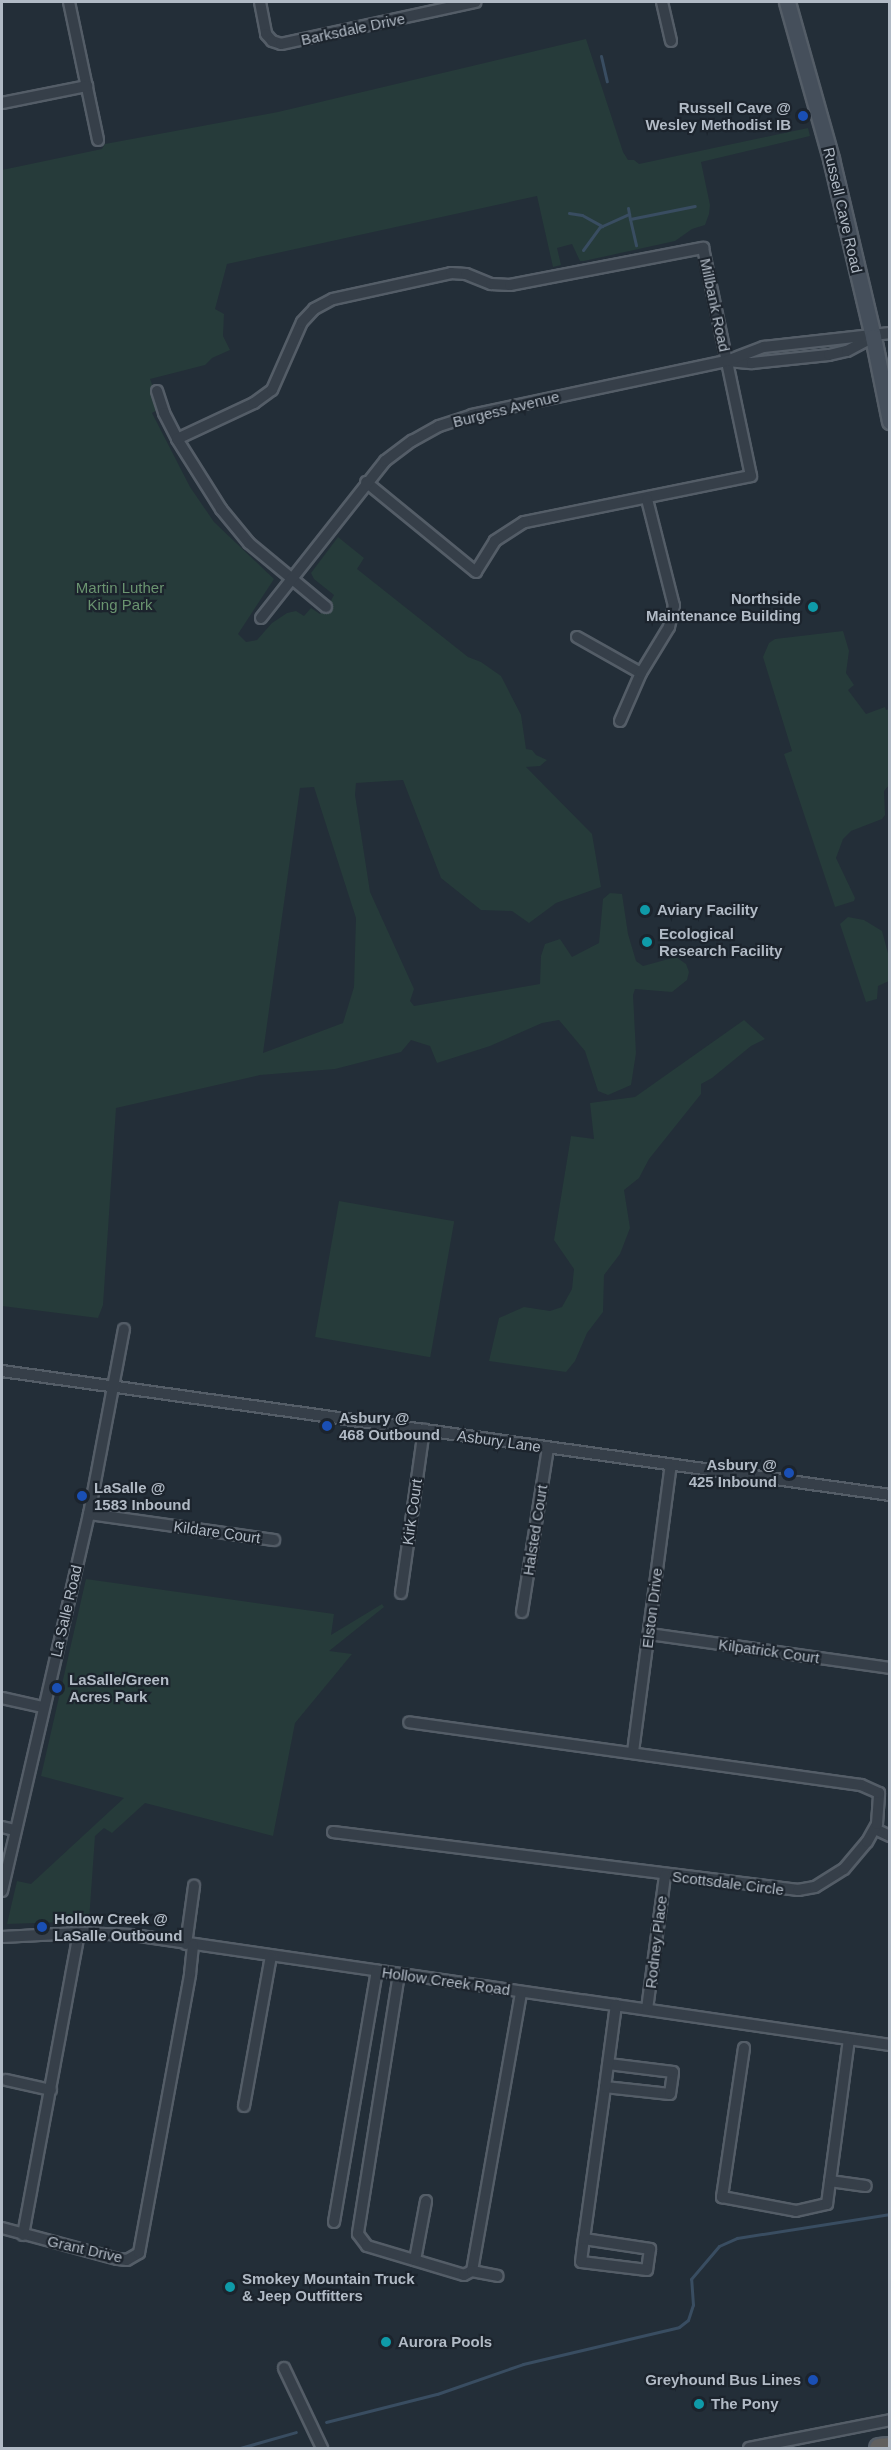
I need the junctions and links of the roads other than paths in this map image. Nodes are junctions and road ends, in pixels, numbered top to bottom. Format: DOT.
graph roads {
  1 [pos="69,2"];
  2 [pos="260,2"];
  3 [pos="476,2"];
  4 [pos="662,2"];
  5 [pos="786,2"];
  6 [pos="671,41"];
  7 [pos="87,86"];
  8 [pos="2,103"];
  9 [pos="98,140"];
  10 [pos="890,333"];
  11 [pos="873,337"];
  12 [pos="727,361"];
  13 [pos="157,391"];
  14 [pos="890,421"];
  15 [pos="177,439"];
  16 [pos="366,482"];
  17 [pos="646,499"];
  18 [pos="292,577"];
  19 [pos="326,607"];
  20 [pos="261,618"];
  21 [pos="577,637"];
  22 [pos="641,673"];
  23 [pos="620,721"];
  24 [pos="124,1329"];
  25 [pos="2,1371"];
  26 [pos="115,1386"];
  27 [pos="424,1430"];
  28 [pos="549,1448"];
  29 [pos="671,1464"];
  30 [pos="890,1495"];
  31 [pos="89,1514"];
  32 [pos="274,1540"];
  33 [pos="401,1593"];
  34 [pos="522,1612"];
  35 [pos="649,1634"];
  36 [pos="890,1668"];
  37 [pos="2,1698"];
  38 [pos="43,1707"];
  39 [pos="409,1722"];
  40 [pos="633,1752"];
  41 [pos="2,1827"];
  42 [pos="875,1829"];
  43 [pos="14,1830"];
  44 [pos="333,1832"];
  45 [pos="890,1836"];
  46 [pos="665,1875"];
  47 [pos="194,1886"];
  48 [pos="2,1891"];
  49 [pos="79,1933"];
  50 [pos="2,1937"];
  51 [pos="189,1945"];
  52 [pos="271,1956"];
  53 [pos="377,1971"];
  54 [pos="399,1974"];
  55 [pos="522,1992"];
  56 [pos="616,2005"];
  57 [pos="648,2009"];
  58 [pos="849,2039"];
  59 [pos="890,2045"];
  60 [pos="744,2048"];
  61 [pos="608,2064"];
  62 [pos="6,2080"];
  63 [pos="605,2087"];
  64 [pos="51,2090"];
  65 [pos="244,2106"];
  66 [pos="830,2181"];
  67 [pos="866,2186"];
  68 [pos="426,2201"];
  69 [pos="334,2222"];
  70 [pos="2,2228"];
  71 [pos="23,2235"];
  72 [pos="584,2239"];
  73 [pos="415,2260"];
  74 [pos="472,2271"];
  75 [pos="498,2276"];
  76 [pos="284,2368"];
  77 [pos="890,2420"];
  78 [pos="890,2447"];
  79 [pos="322,2448"];
  80 [pos="749,2448"];
  81 [pos="879,2448"];
  1 -- 7 [label="street"];
  2 -- 3 [label="street, Barksdale Drive"];
  4 -- 6 [label="street"];
  5 -- 11 [label="main road, Russell Cave Road"];
  7 -- 8 [label="street"];
  7 -- 9 [label="street"];
  10 -- 11 [label="street, Burgess Avenue"];
  11 -- 12 [label="street, Burgess Avenue"];
  11 -- 14 [label="main road, Russell Cave Road"];
  12 -- 15 [label="street, Millbank Road"];
  12 -- 16 [label="street, Burgess Avenue"];
  12 -- 17 [label="street, Millbank Road"];
  13 -- 15 [label="street"];
  15 -- 18 [label="street"];
  16 -- 17 [label="street, Millbank Road"];
  16 -- 18 [label="street, Burgess Avenue"];
  17 -- 22 [label="street"];
  18 -- 19 [label="street"];
  18 -- 20 [label="street, Burgess Avenue"];
  21 -- 22 [label="street"];
  22 -- 23 [label="street"];
  24 -- 26 [label="street, La Salle Road"];
  25 -- 26 [label="street, Asbury Lane"];
  26 -- 27 [label="street, Asbury Lane"];
  26 -- 31 [label="street, La Salle Road"];
  27 -- 28 [label="street, Asbury Lane"];
  27 -- 33 [label="street, Kirk Court"];
  28 -- 29 [label="street, Asbury Lane"];
  28 -- 34 [label="street, Halsted Court"];
  29 -- 30 [label="street, Asbury Lane"];
  29 -- 35 [label="street, Elston Drive"];
  31 -- 32 [label="street, Kildare Court"];
  31 -- 38 [label="street, La Salle Road"];
  35 -- 36 [label="street, Kilpatrick Court"];
  35 -- 40 [label="street, Elston Drive"];
  37 -- 38 [label="street"];
  38 -- 43 [label="street, La Salle Road"];
  39 -- 40 [label="street"];
  40 -- 42 [label="street"];
  41 -- 43 [label="street"];
  42 -- 45 [label="street"];
  42 -- 46 [label="street, Scottsdale Circle"];
  43 -- 48 [label="street, La Salle Road"];
  44 -- 46 [label="street, Scottsdale Circle"];
  46 -- 57 [label="street, Rodney Place"];
  47 -- 51 [label="street"];
  49 -- 50 [label="street, Hollow Creek Road"];
  49 -- 51 [label="street, Hollow Creek Road"];
  49 -- 64 [label="street"];
  51 -- 52 [label="street, Hollow Creek Road"];
  51 -- 71 [label="street, Grant Drive"];
  52 -- 53 [label="street, Hollow Creek Road"];
  52 -- 65 [label="street"];
  53 -- 54 [label="street, Hollow Creek Road"];
  53 -- 69 [label="street"];
  54 -- 55 [label="street, Hollow Creek Road"];
  54 -- 73 [label="street"];
  55 -- 56 [label="street, Hollow Creek Road"];
  55 -- 74 [label="street"];
  56 -- 57 [label="street, Hollow Creek Road"];
  56 -- 61 [label="street"];
  57 -- 58 [label="street, Hollow Creek Road"];
  58 -- 59 [label="street, Hollow Creek Road"];
  58 -- 66 [label="street"];
  60 -- 66 [label="street"];
  61 -- 63 [label="street"];
  61 -- 63 [label="street"];
  62 -- 64 [label="street"];
  63 -- 72 [label="street"];
  64 -- 71 [label="street"];
  66 -- 67 [label="street"];
  68 -- 73 [label="street"];
  70 -- 71 [label="street"];
  72 -- 72 [label="street"];
  73 -- 74 [label="street"];
  74 -- 75 [label="street"];
  76 -- 79 [label="street"];
  77 -- 80 [label="street"];
  78 -- 81 [label="highway"];
}
